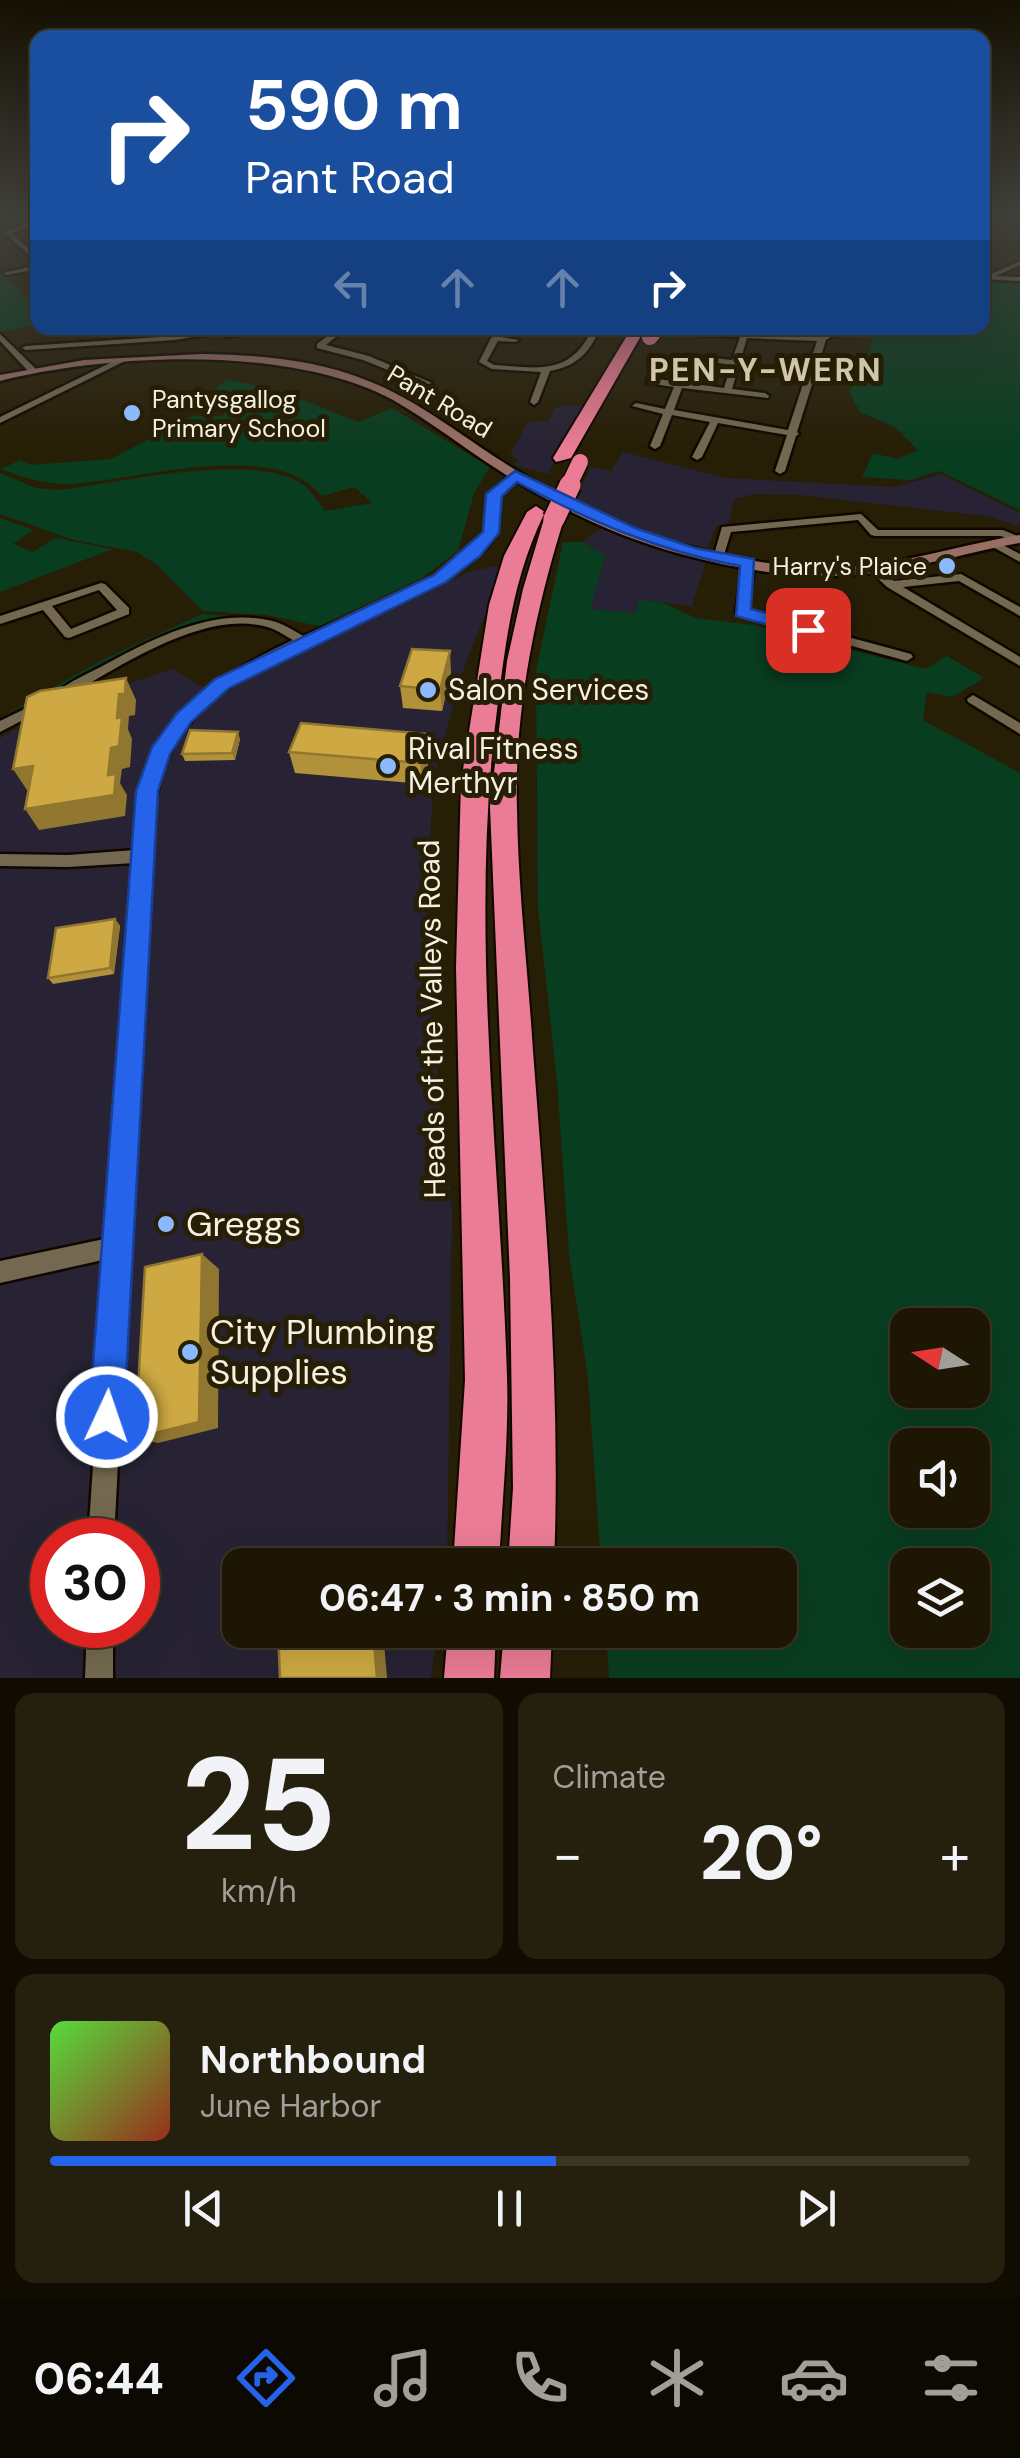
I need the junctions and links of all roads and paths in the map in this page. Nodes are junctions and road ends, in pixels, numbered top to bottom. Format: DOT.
graph roads {
  1 [pos="97,335"];
  2 [pos="185,335"];
  3 [pos="201,335"];
  4 [pos="333,335"];
  5 [pos="597,335"];
  6 [pos="644,335"];
  7 [pos="738,335"];
  8 [pos="767,335"];
  9 [pos="827,335"];
  10 [pos="0,336"];
  11 [pos="744,336"];
  12 [pos="765,337"];
  13 [pos="822,338"];
  14 [pos="515,340"];
  15 [pos="95,346"];
  16 [pos="26,348"];
  17 [pos="14,350"];
  18 [pos="151,352"];
  19 [pos="0,353"];
  20 [pos="686,357"];
  21 [pos="121,361"];
  22 [pos="736,363"];
  23 [pos="32,370"];
  24 [pos="546,370"];
  25 [pos="0,378"];
  26 [pos="650,382"];
  27 [pos="428,383"];
  28 [pos="679,385"];
  29 [pos="727,391"];
  30 [pos="766,396"];
  31 [pos="534,402"];
  32 [pos="636,406"];
  33 [pos="666,411"];
  34 [pos="0,420"];
  35 [pos="715,420"];
  36 [pos="794,434"];
  37 [pos="655,446"];
  38 [pos="697,457"];
  39 [pos="780,471"];
  40 [pos="515,475"];
  41 [pos="545,515"];
  42 [pos="1018,539"];
  43 [pos="998,545"];
  44 [pos="718,558"];
  45 [pos="1020,559"];
  46 [pos="748,562"];
  47 [pos="874,569"];
  48 [pos="891,585"];
  49 [pos="44,606"];
  50 [pos="1020,612"];
  51 [pos="0,620"];
  52 [pos="304,641"];
  53 [pos="908,657"];
  54 [pos="1020,662"];
  55 [pos="973,699"];
  56 [pos="0,726"];
  57 [pos="1020,728"];
  58 [pos="142,856"];
  59 [pos="0,860"];
  60 [pos="118,1246"];
  61 [pos="0,1272"];
  62 [pos="102,1518"];
  63 [pos="477,1548"];
  64 [pos="532,1548"];
  65 [pos="100,1648"];
  66 [pos="471,1648"];
  67 [pos="527,1648"];
  68 [pos="99,1678"];
  69 [pos="469,1678"];
  70 [pos="526,1678"];
  1 -- 15 [label="street"];
  2 -- 15 [label="street"];
  3 -- 18 [label="street"];
  4 -- 27 [label="street"];
  5 -- 24 [label="street"];
  6 -- 41 [label="highway, Heads of the Valleys Road, bridge"];
  7 -- 11 [label="street"];
  8 -- 12 [label="street"];
  9 -- 13 [label="street"];
  10 -- 17 [label="street"];
  11 -- 12 [label="street"];
  11 -- 22 [label="street"];
  12 -- 13 [label="street"];
  13 -- 36 [label="street"];
  14 -- 24 [label="street"];
  15 -- 16 [label="street"];
  15 -- 18 [label="street"];
  17 -- 19 [label="street"];
  17 -- 23 [label="street"];
  18 -- 21 [label="street, Pant Road"];
  18 -- 40 [label="street, Pant Road"];
  20 -- 22 [label="street"];
  21 -- 23 [label="street, Pant Road"];
  21 -- 34 [label="street"];
  22 -- 29 [label="street"];
  23 -- 25 [label="street, Pant Road"];
  24 -- 31 [label="street"];
  26 -- 28 [label="street"];
  28 -- 29 [label="street"];
  28 -- 33 [label="street"];
  29 -- 30 [label="street"];
  32 -- 33 [label="street"];
  33 -- 35 [label="street"];
  33 -- 37 [label="street"];
  35 -- 36 [label="street"];
  35 -- 38 [label="street"];
  36 -- 39 [label="street"];
  40 -- 44 [label="street, Pant Road"];
  40 -- 52 [label="street"];
  41 -- 63 [label="highway, Heads of the Valleys Road"];
  41 -- 64 [label="highway, Heads of the Valleys Road"];
  42 -- 43 [label="street, Pant Road"];
  42 -- 44 [label="street"];
  43 -- 45 [label="street"];
  43 -- 47 [label="street, Pant Road"];
  44 -- 46 [label="street, Pant Road"];
  46 -- 47 [label="street, Pant Road"];
  46 -- 53 [label="street"];
  47 -- 48 [label="street"];
  48 -- 50 [label="street"];
  48 -- 54 [label="street"];
  49 -- 49 [label="street"];
  49 -- 51 [label="street"];
  52 -- 56 [label="street"];
  52 -- 58 [label="street"];
  55 -- 57 [label="street"];
  58 -- 59 [label="street"];
  58 -- 60 [label="street"];
  60 -- 61 [label="street"];
  60 -- 62 [label="street"];
  65 -- 68 [label="street"];
  66 -- 69 [label="highway"];
  67 -- 70 [label="highway"];
}
